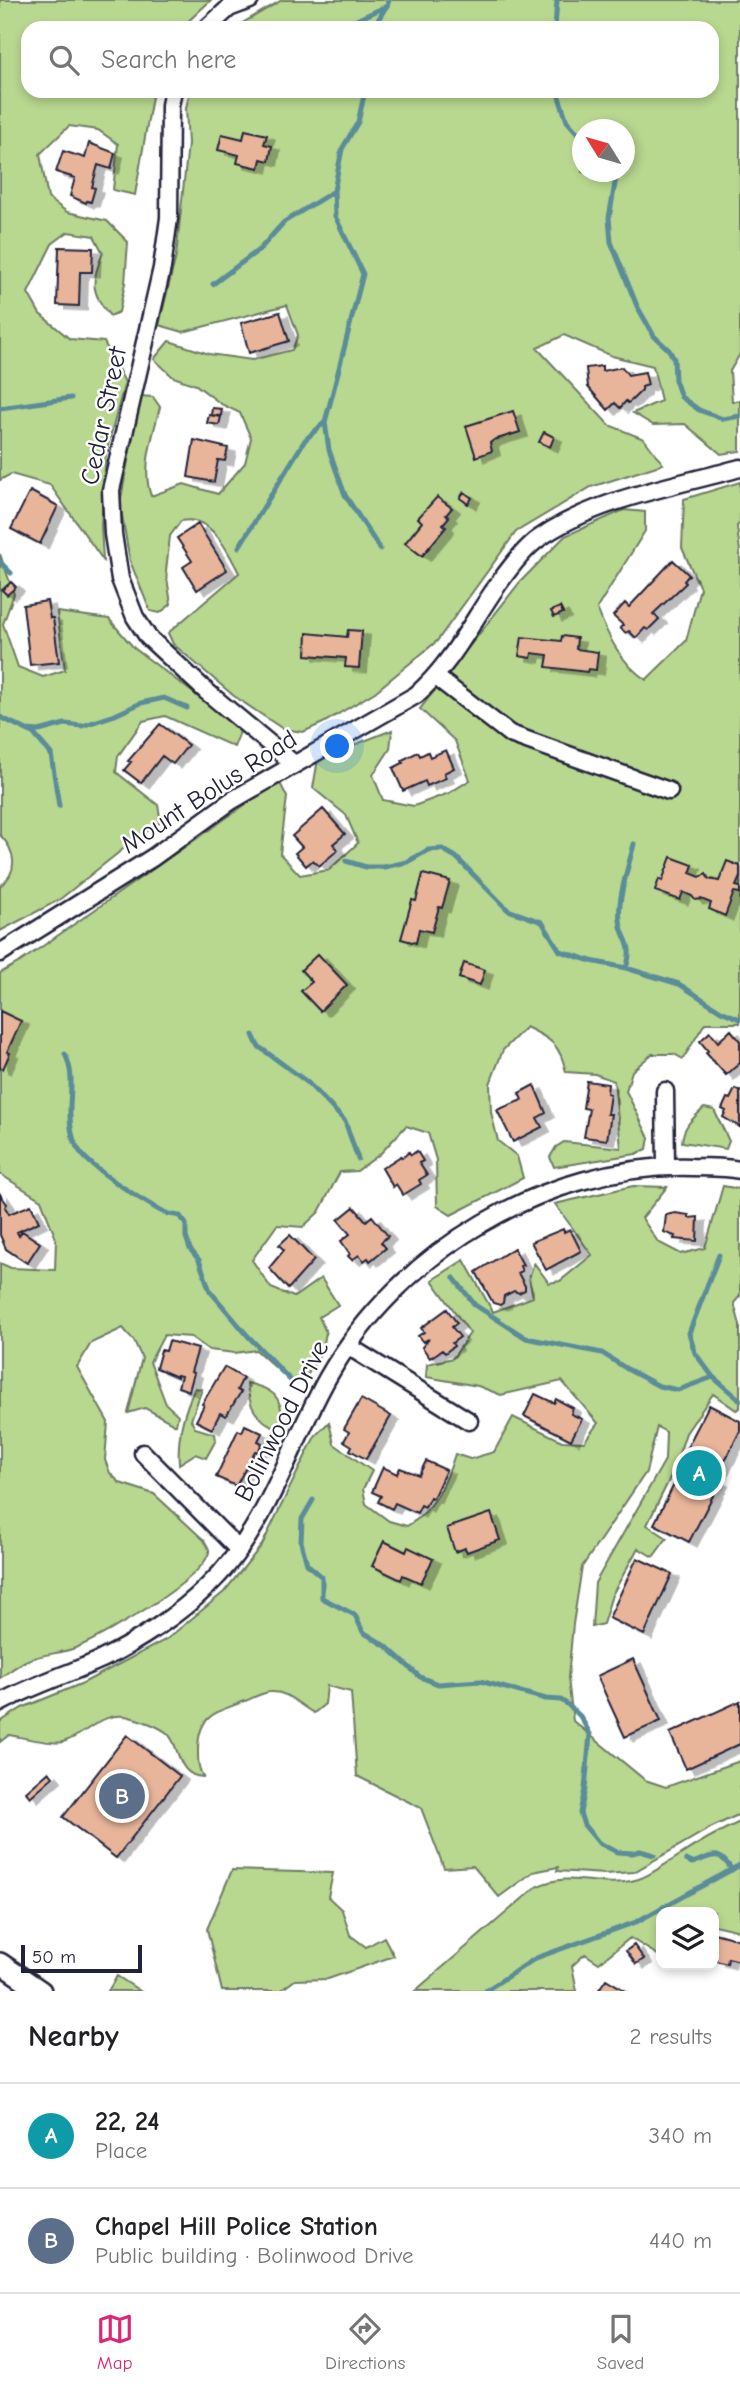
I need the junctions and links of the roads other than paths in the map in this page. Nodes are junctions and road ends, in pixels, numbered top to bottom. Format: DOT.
graph roads {
  1 [pos="250,0"];
  2 [pos="215,21"];
  3 [pos="172,98"];
  4 [pos="740,468"];
  5 [pos="436,677"];
  6 [pos="294,764"];
  7 [pos="669,791"];
  8 [pos="0,953"];
  9 [pos="665,1091"];
  10 [pos="666,1166"];
  11 [pos="740,1170"];
  12 [pos="348,1346"];
  13 [pos="468,1421"];
  14 [pos="143,1452"];
  15 [pos="239,1550"];
  16 [pos="0,1703"];
  17 [pos="0,1964"];
  18 [pos="41,1991"];
  1 -- 2 [label="street"];
  3 -- 6 [label="street, Cedar Street"];
  4 -- 5 [label="street, Mount Bolus Road"];
  5 -- 6 [label="street, Mount Bolus Road"];
  5 -- 7 [label="street"];
  6 -- 8 [label="street, Mount Bolus Road"];
  9 -- 10 [label="street"];
  10 -- 11 [label="street, Bolinwood Drive"];
  10 -- 12 [label="street, Bolinwood Drive"];
  12 -- 13 [label="street"];
  12 -- 15 [label="street, Bolinwood Drive"];
  14 -- 15 [label="street"];
  15 -- 16 [label="street, Bolinwood Drive"];
  17 -- 18 [label="main road"];
}
